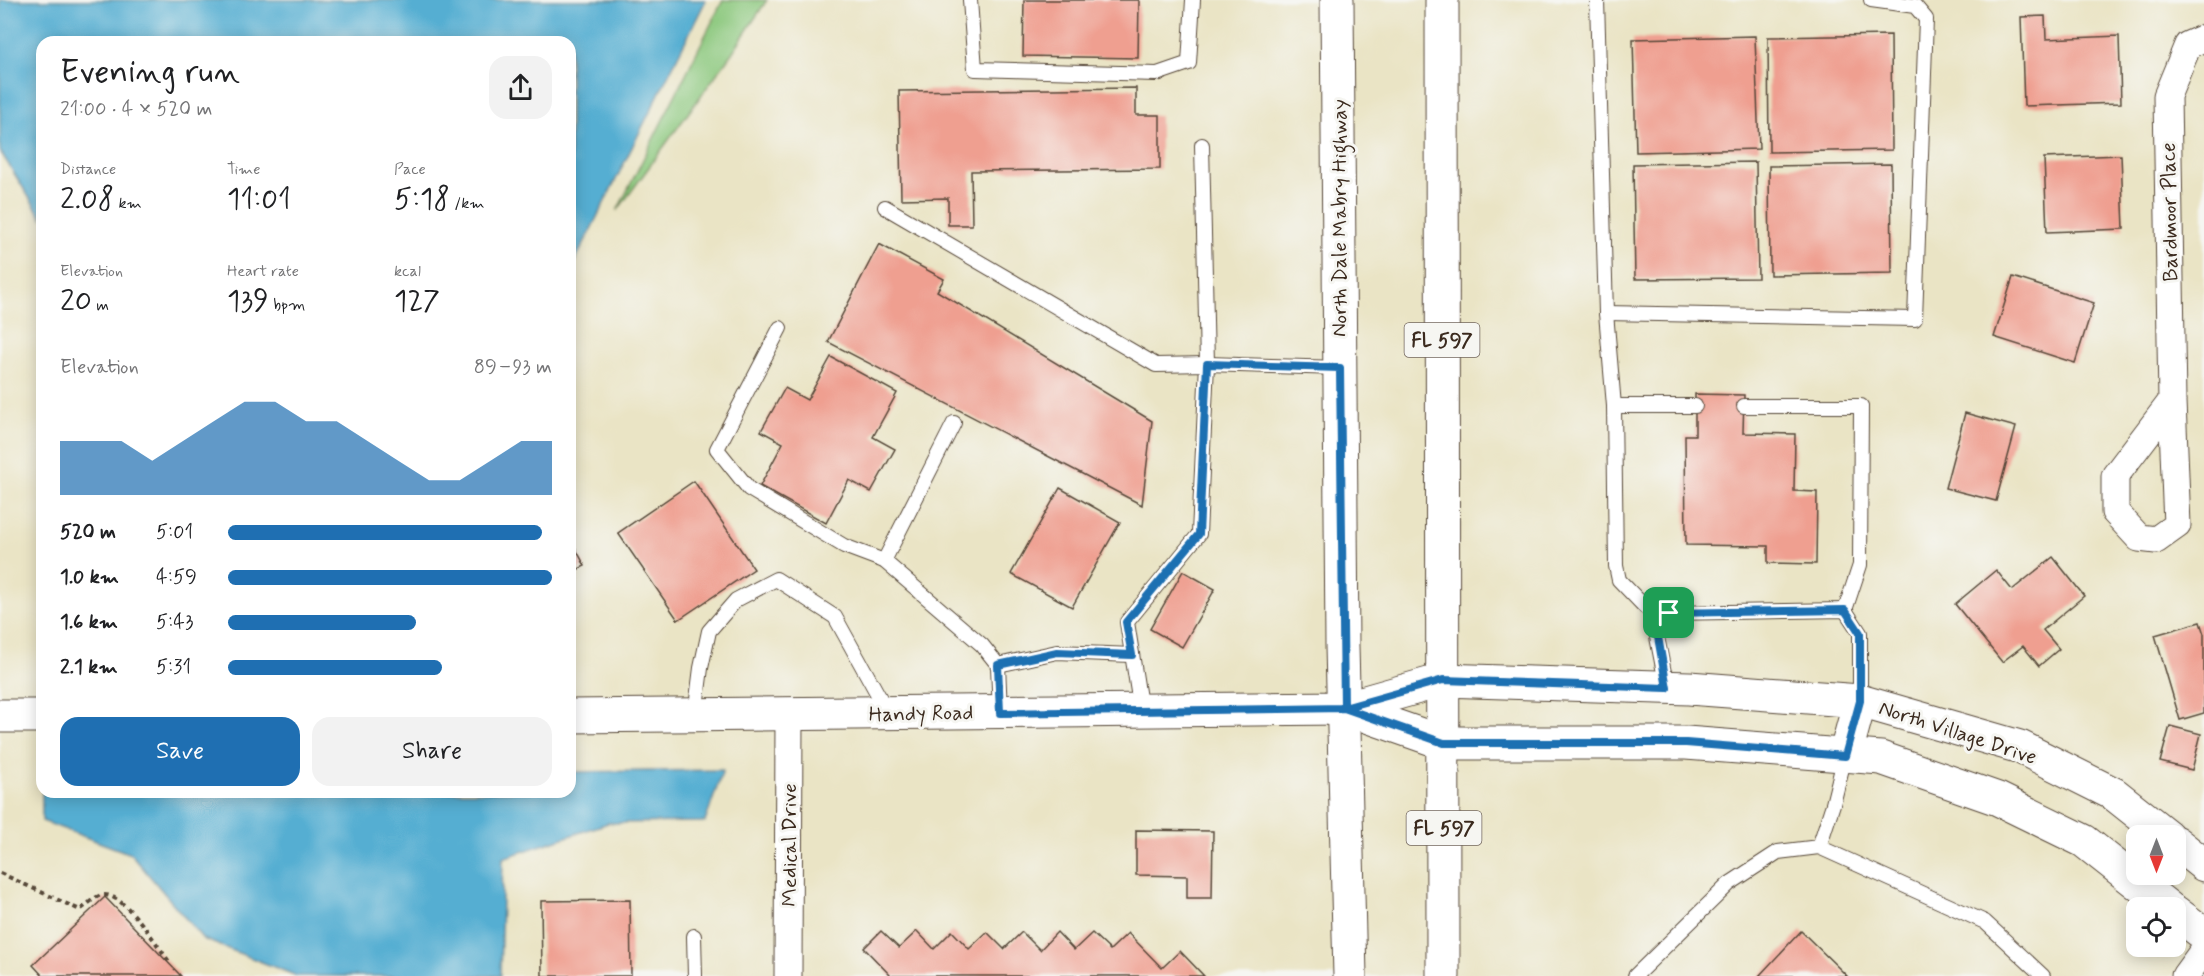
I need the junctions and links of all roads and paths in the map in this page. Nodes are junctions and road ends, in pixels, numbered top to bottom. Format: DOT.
graph roads {
  1 [pos="970,0"];
  2 [pos="1193,0"];
  3 [pos="1337,0"];
  4 [pos="1442,0"];
  5 [pos="1597,0"];
  6 [pos="1871,0"];
  7 [pos="2204,38"];
  8 [pos="1202,145"];
  9 [pos="885,207"];
  10 [pos="1606,313"];
  11 [pos="780,328"];
  12 [pos="1207,364"];
  13 [pos="1340,368"];
  14 [pos="2172,401"];
  15 [pos="1614,406"];
  16 [pos="1695,406"];
  17 [pos="1744,406"];
  18 [pos="954,423"];
  19 [pos="884,561"];
  20 [pos="1845,610"];
  21 [pos="1669,613"];
  22 [pos="1132,655"];
  23 [pos="998,665"];
  24 [pos="1443,680"];
  25 [pos="1667,688"];
  26 [pos="1860,701"];
  27 [pos="1344,708"];
  28 [pos="1141,711"];
  29 [pos="1000,713"];
  30 [pos="889,714"];
  31 [pos="695,715"];
  32 [pos="789,715"];
  33 [pos="0,716"];
  34 [pos="36,716"];
  35 [pos="576,716"];
  36 [pos="1444,743"];
  37 [pos="1845,756"];
  38 [pos="2153,825"];
  39 [pos="1819,847"];
  40 [pos="2186,851"];
  41 [pos="2204,865"];
  42 [pos="0,873"];
  43 [pos="2155,897"];
  44 [pos="2186,920"];
  45 [pos="2204,934"];
  46 [pos="694,936"];
  47 [pos="2204,950"];
  48 [pos="170,963"];
  49 [pos="792,973"];
  50 [pos="695,976"];
  51 [pos="1350,976"];
  52 [pos="1443,976"];
  53 [pos="1635,976"];
  54 [pos="2043,976"];
  55 [pos="2185,976"];
  1 -- 2 [label="lane"];
  3 -- 13 [label="street, North Dale Mabry Highway"];
  4 -- 24 [label="street, FL 597"];
  5 -- 10 [label="lane"];
  6 -- 10 [label="lane"];
  7 -- 14 [label="street, Bardmoor Place"];
  8 -- 12 [label="lane"];
  9 -- 12 [label="lane"];
  10 -- 15 [label="lane"];
  11 -- 19 [label="lane"];
  12 -- 13 [label="lane"];
  12 -- 22 [label="lane"];
  13 -- 27 [label="street, North Dale Mabry Highway"];
  15 -- 16 [label="lane"];
  15 -- 21 [label="lane"];
  17 -- 20 [label="lane"];
  18 -- 19 [label="lane"];
  19 -- 23 [label="lane"];
  20 -- 21 [label="lane"];
  20 -- 26 [label="lane"];
  21 -- 25 [label="lane"];
  22 -- 23 [label="lane"];
  22 -- 28 [label="lane"];
  23 -- 29 [label="lane"];
  24 -- 25 [label="street, North Village Drive"];
  24 -- 27 [label="street, North Village Drive"];
  24 -- 36 [label="street, FL 597"];
  25 -- 26 [label="street, North Village Drive"];
  26 -- 37 [label="street"];
  26 -- 38 [label="street, North Village Drive"];
  27 -- 28 [label="street, Handy Road"];
  27 -- 36 [label="street"];
  27 -- 51 [label="street, North Dale Mabry Highway"];
  28 -- 29 [label="street, Handy Road"];
  29 -- 30 [label="street, Handy Road"];
  30 -- 31 [label="lane"];
  30 -- 32 [label="street, Handy Road"];
  31 -- 32 [label="street, Handy Road"];
  31 -- 35 [label="street, Handy Road"];
  32 -- 49 [label="street, Medical Drive"];
  33 -- 34 [label="street"];
  36 -- 37 [label="street"];
  36 -- 52 [label="street, FL 597"];
  37 -- 39 [label="lane"];
  37 -- 43 [label="street"];
  39 -- 53 [label="lane"];
  39 -- 54 [label="lane"];
  40 -- 41 [label="street"];
  42 -- 48 [label="path"];
  44 -- 45 [label="street"];
  46 -- 50 [label="lane"];
  47 -- 55 [label="street"];
}
